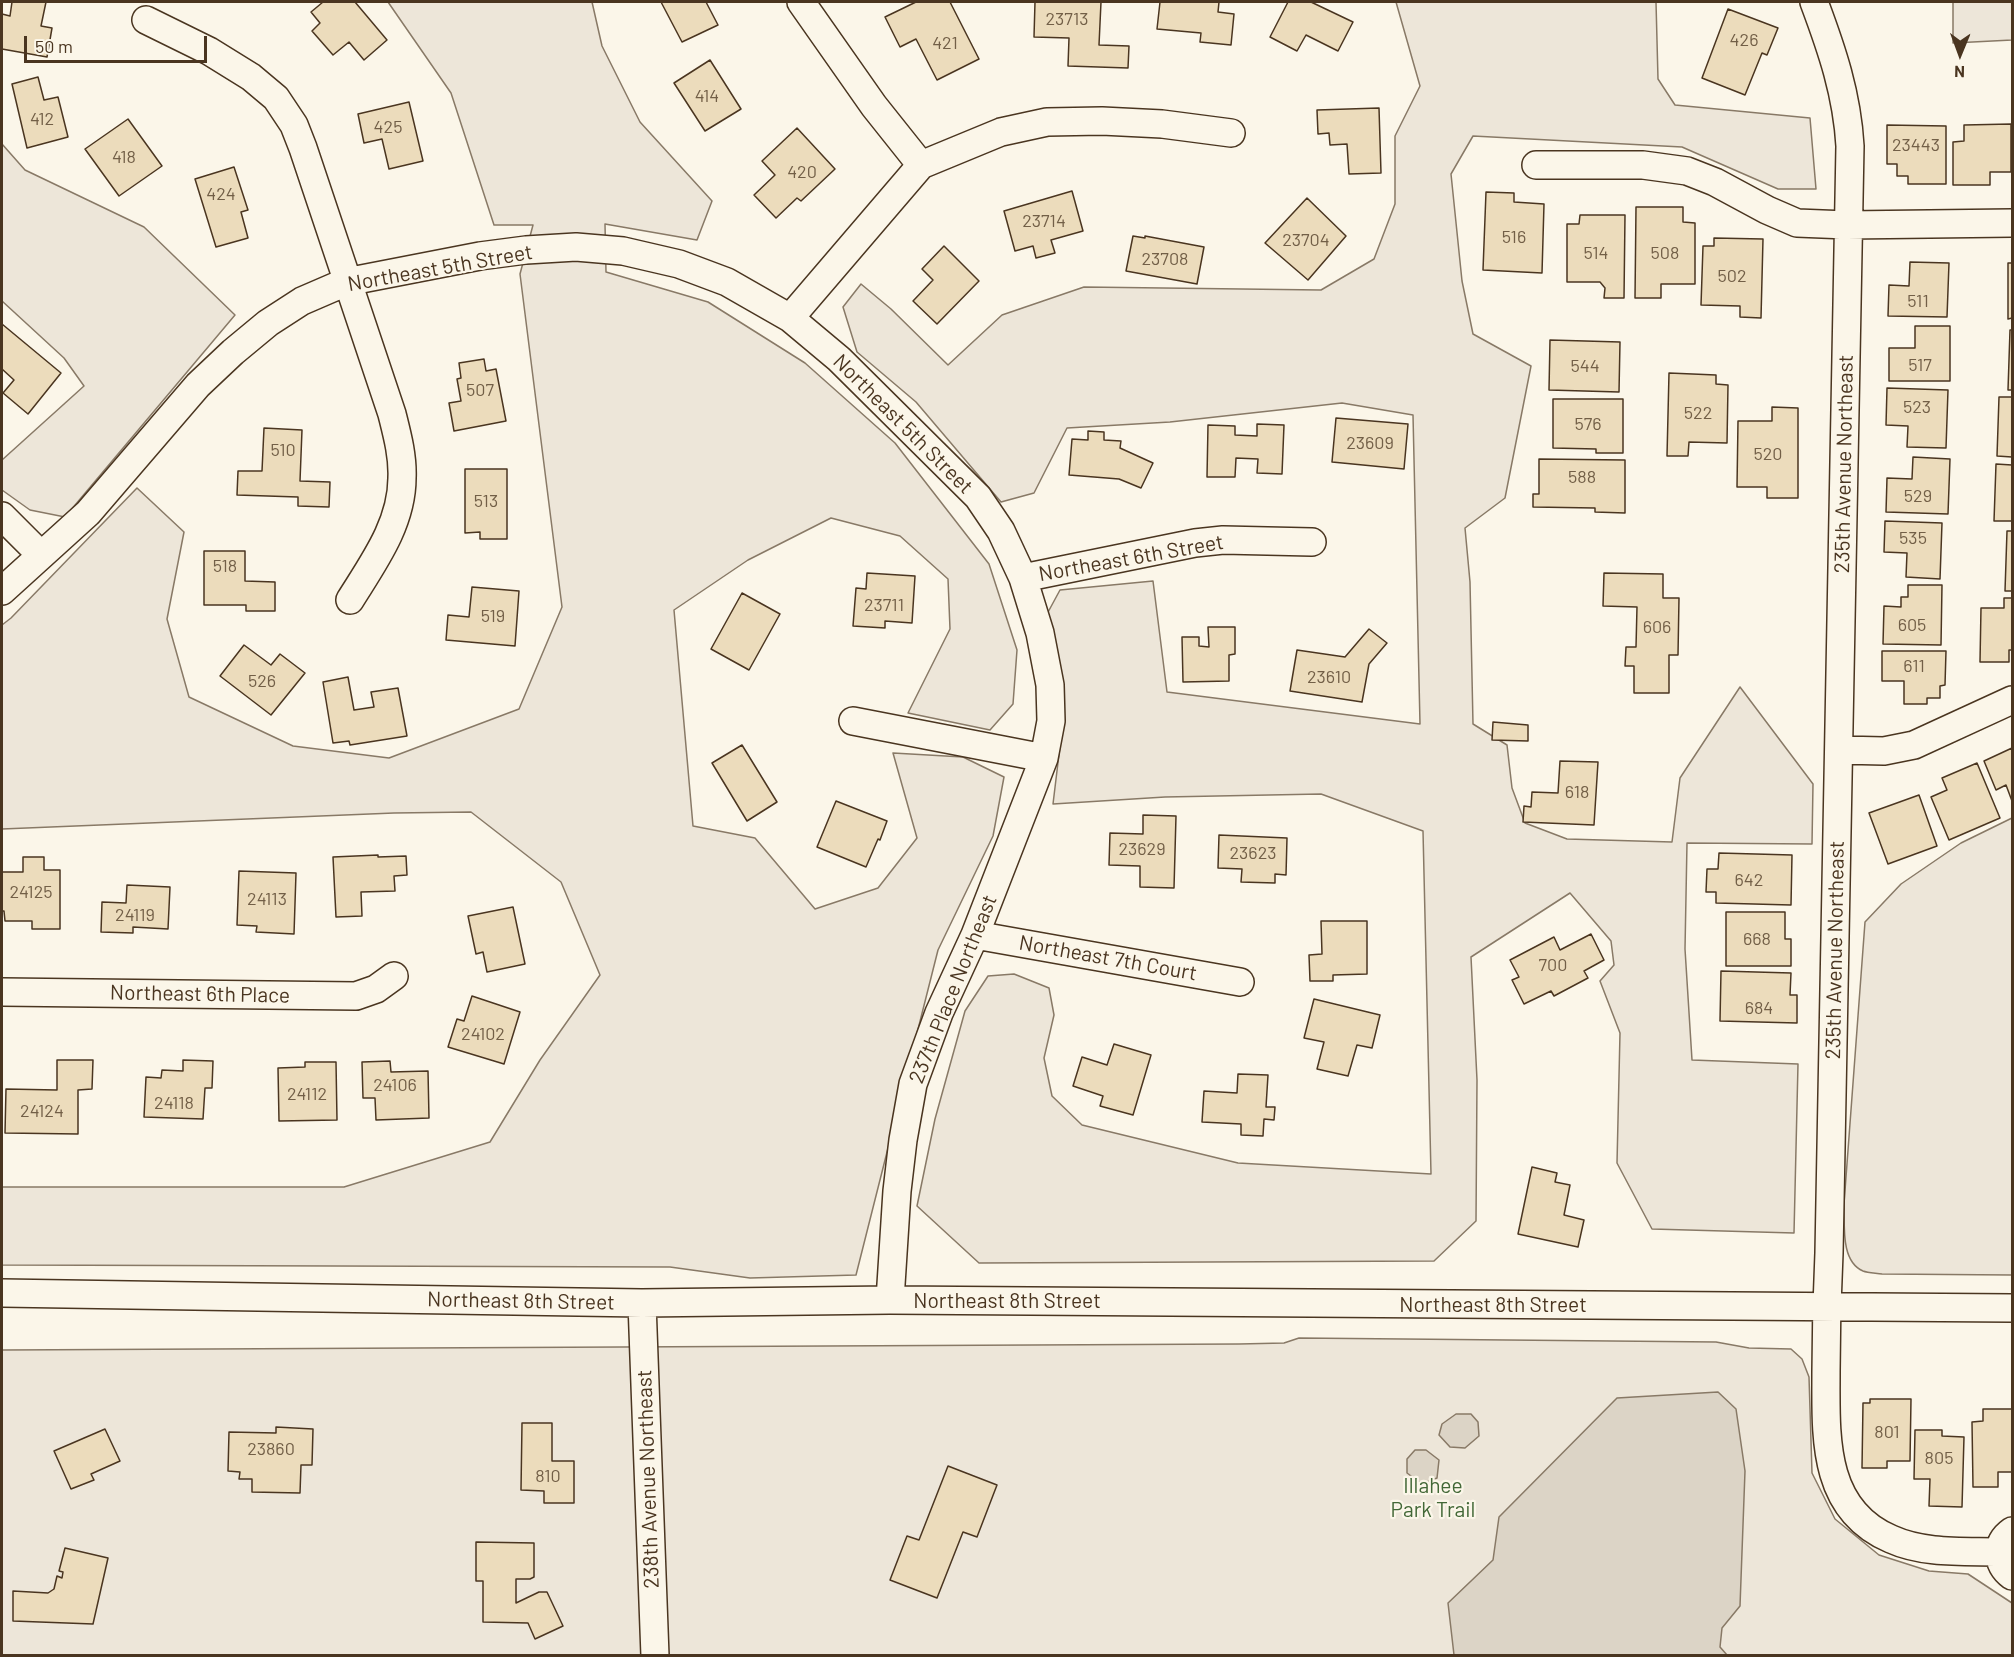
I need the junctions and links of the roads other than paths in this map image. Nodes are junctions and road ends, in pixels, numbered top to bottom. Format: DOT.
graph roads {
  1 [pos="801,2"];
  2 [pos="1814,2"];
  3 [pos="146,20"];
  4 [pos="1230,133"];
  5 [pos="921,165"];
  6 [pos="1536,165"];
  7 [pos="2013,223"];
  8 [pos="1847,225"];
  9 [pos="346,282"];
  10 [pos="790,318"];
  11 [pos="2,516"];
  12 [pos="1312,542"];
  13 [pos="41,555"];
  14 [pos="1023,578"];
  15 [pos="2,591"];
  16 [pos="350,600"];
  17 [pos="2013,700"];
  18 [pos="853,721"];
  19 [pos="1840,750"];
  20 [pos="1044,758"];
  21 [pos="975,935"];
  22 [pos="394,976"];
  23 [pos="1240,982"];
  24 [pos="2,992"];
  25 [pos="2,1293"];
  26 [pos="890,1300"];
  27 [pos="642,1304"];
  28 [pos="1826,1307"];
  29 [pos="2013,1308"];
  30 [pos="2006,1542"];
  31 [pos="2013,1576"];
  32 [pos="654,1656"];
  1 -- 5 [label="street"];
  2 -- 8 [label="street, 235th Avenue Northeast"];
  3 -- 9 [label="street"];
  4 -- 5 [label="street"];
  5 -- 10 [label="street"];
  6 -- 8 [label="street"];
  7 -- 8 [label="street"];
  8 -- 19 [label="street, 235th Avenue Northeast"];
  9 -- 10 [label="street, Northeast 5th Street"];
  9 -- 13 [label="street, Northeast 5th Street"];
  9 -- 16 [label="street"];
  10 -- 14 [label="street, Northeast 5th Street"];
  11 -- 13 [label="street"];
  12 -- 14 [label="street, Northeast 6th Street"];
  13 -- 15 [label="street, Northeast 5th Street"];
  14 -- 20 [label="street, Northeast 5th Street"];
  17 -- 19 [label="street"];
  18 -- 20 [label="street"];
  19 -- 28 [label="street, 235th Avenue Northeast"];
  20 -- 21 [label="street, 237th Place Northeast"];
  21 -- 23 [label="street, Northeast 7th Court"];
  21 -- 26 [label="street, 237th Place Northeast"];
  22 -- 24 [label="street, Northeast 6th Place"];
  25 -- 27 [label="street, Northeast 8th Street"];
  26 -- 27 [label="street, Northeast 8th Street"];
  26 -- 28 [label="street, Northeast 8th Street"];
  27 -- 32 [label="street, 238th Avenue Northeast"];
  28 -- 29 [label="street, Northeast 8th Street"];
  28 -- 30 [label="street, 235th Avenue Northeast"];
  30 -- 31 [label="street, 235th Avenue Northeast"];
}
